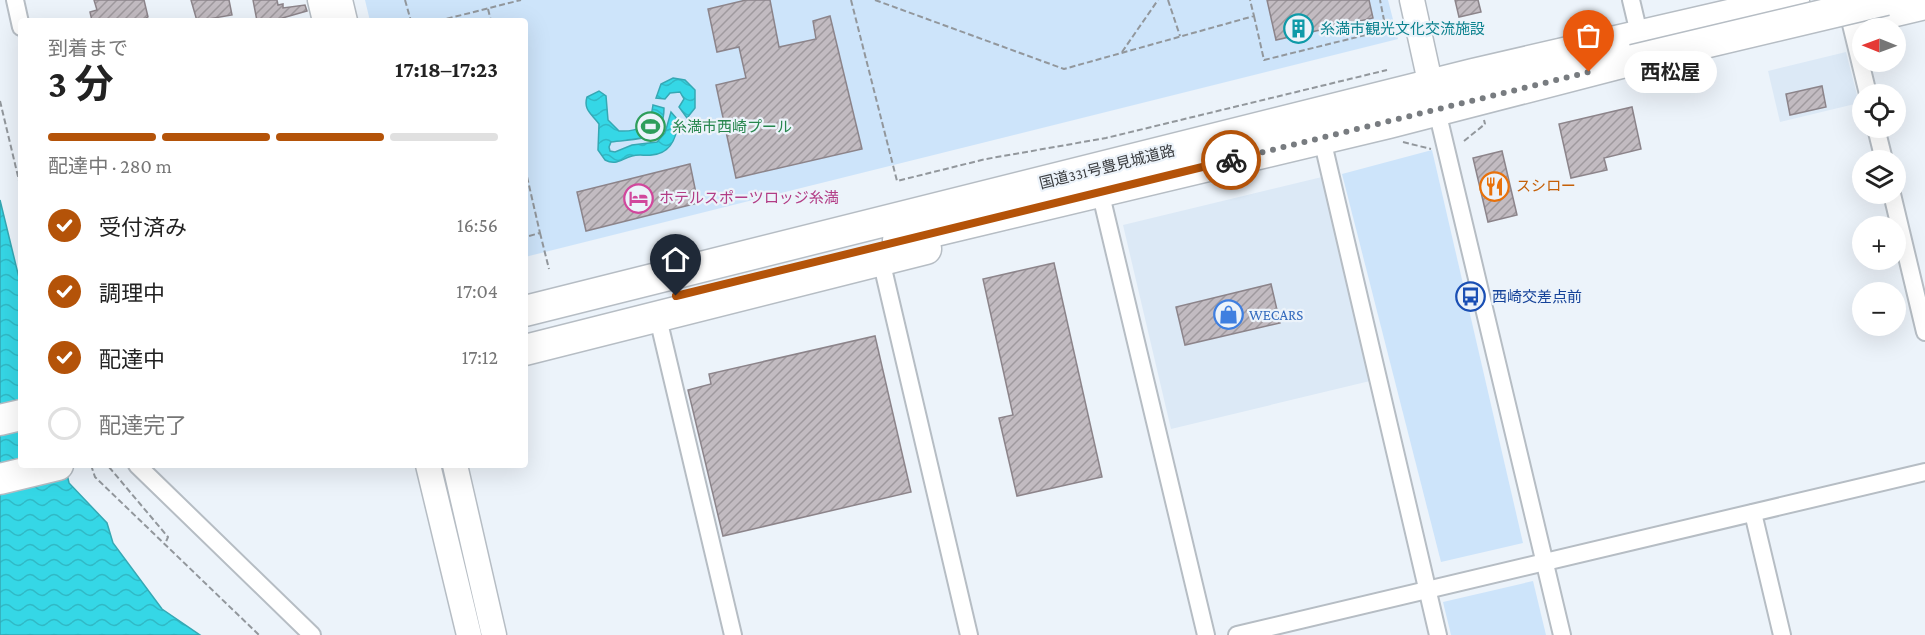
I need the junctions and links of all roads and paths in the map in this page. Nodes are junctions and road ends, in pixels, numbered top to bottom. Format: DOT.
graph roads {
  1 [pos="15,0"];
  2 [pos="320,0"];
  3 [pos="340,0"];
  4 [pos="405,0"];
  5 [pos="521,0"];
  6 [pos="851,0"];
  7 [pos="875,0"];
  8 [pos="1158,0"];
  9 [pos="1168,0"];
  10 [pos="1250,0"];
  11 [pos="1380,0"];
  12 [pos="1412,0"];
  13 [pos="1727,0"];
  14 [pos="1794,0"];
  15 [pos="1886,0"];
  16 [pos="1925,4"];
  17 [pos="488,8"];
  18 [pos="1848,11"];
  19 [pos="1254,16"];
  20 [pos="19,18"];
  21 [pos="324,18"];
  22 [pos="344,18"];
  23 [pos="410,18"];
  24 [pos="450,18"];
  25 [pos="490,18"];
  26 [pos="1180,36"];
  27 [pos="1630,37"];
  28 [pos="1122,52"];
  29 [pos="1387,70"];
  30 [pos="1866,84"];
  31 [pos="1434,98"];
  32 [pos="0,101"];
  33 [pos="1484,118"];
  34 [pos="1402,136"];
  35 [pos="1322,139"];
  36 [pos="1464,141"];
  37 [pos="1437,147"];
  38 [pos="18,176"];
  39 [pos="528,181"];
  40 [pos="1100,191"];
  41 [pos="1002,204"];
  42 [pos="1894,204"];
  43 [pos="540,233"];
  44 [pos="528,236"];
  45 [pos="881,260"];
  46 [pos="549,268"];
  47 [pos="528,293"];
  48 [pos="586,307"];
  49 [pos="528,311"];
  50 [pos="657,314"];
  51 [pos="528,331"];
  52 [pos="1925,332"];
  53 [pos="528,349"];
  54 [pos="18,416"];
  55 [pos="0,420"];
  56 [pos="18,435"];
  57 [pos="0,439"];
  58 [pos="18,456"];
  59 [pos="0,461"];
  60 [pos="46,468"];
  61 [pos="92,468"];
  62 [pos="110,468"];
  63 [pos="140,468"];
  64 [pos="158,468"];
  65 [pos="429,468"];
  66 [pos="455,468"];
  67 [pos="1925,472"];
  68 [pos="0,479"];
  69 [pos="161,489"];
  70 [pos="1752,513"];
  71 [pos="165,545"];
  72 [pos="1544,562"];
  73 [pos="1427,590"];
  74 [pos="259,635"];
  75 [pos="312,635"];
  76 [pos="469,635"];
  77 [pos="494,635"];
  78 [pos="733,635"];
  79 [pos="969,635"];
  80 [pos="1206,635"];
  81 [pos="1237,635"];
  82 [pos="1438,635"];
  83 [pos="1562,635"];
  84 [pos="1782,635"];
  1 -- 20 [label="street"];
  2 -- 21 [label="street"];
  3 -- 22 [label="street"];
  4 -- 23 [label="path"];
  5 -- 17 [label="path"];
  6 -- 29 [label="path"];
  7 -- 28 [label="path"];
  8 -- 28 [label="path"];
  9 -- 26 [label="path"];
  10 -- 19 [label="path"];
  11 -- 19 [label="path"];
  12 -- 31 [label="street"];
  13 -- 27 [label="highway"];
  14 -- 27 [label="highway, 国道331号豊見城道路"];
  15 -- 27 [label="highway, 国道331号豊見城道路, bridge"];
  16 -- 18 [label="highway"];
  17 -- 24 [label="path"];
  17 -- 25 [label="path"];
  18 -- 27 [label="highway"];
  18 -- 30 [label="street"];
  19 -- 26 [label="path"];
  26 -- 28 [label="path"];
  27 -- 31 [label="highway, 国道331号豊見城道路"];
  27 -- 31 [label="highway, 国道331号豊見城道路"];
  31 -- 35 [label="highway, 国道331号豊見城道路"];
  31 -- 41 [label="highway, 国道331号豊見城道路"];
  31 -- 72 [label="street"];
  32 -- 38 [label="path"];
  33 -- 36 [label="path"];
  34 -- 37 [label="path"];
  35 -- 40 [label="highway, 国道331号豊見城道路"];
  35 -- 73 [label="street"];
  39 -- 43 [label="path"];
  40 -- 41 [label="highway, 国道331号豊見城道路"];
  40 -- 80 [label="street"];
  41 -- 45 [label="highway"];
  41 -- 47 [label="highway"];
  41 -- 48 [label="highway, 国道331号豊見城道路"];
  42 -- 52 [label="street"];
  43 -- 44 [label="path"];
  43 -- 46 [label="path"];
  45 -- 50 [label="highway"];
  45 -- 79 [label="street"];
  48 -- 49 [label="highway, 国道331号豊見城道路"];
  48 -- 51 [label="highway, 国道331号豊見城道路"];
  50 -- 53 [label="highway"];
  50 -- 78 [label="street"];
  54 -- 55 [label="highway"];
  56 -- 57 [label="highway"];
  58 -- 59 [label="highway"];
  60 -- 68 [label="highway"];
  61 -- 71 [label="path"];
  62 -- 71 [label="path"];
  63 -- 69 [label="street"];
  64 -- 69 [label="street"];
  65 -- 76 [label="street"];
  66 -- 77 [label="street"];
  67 -- 70 [label="street"];
  69 -- 75 [label="street"];
  70 -- 72 [label="street"];
  70 -- 84 [label="street"];
  71 -- 74 [label="path"];
  72 -- 73 [label="street"];
  72 -- 83 [label="street"];
  73 -- 81 [label="street"];
  73 -- 82 [label="street"];
}
